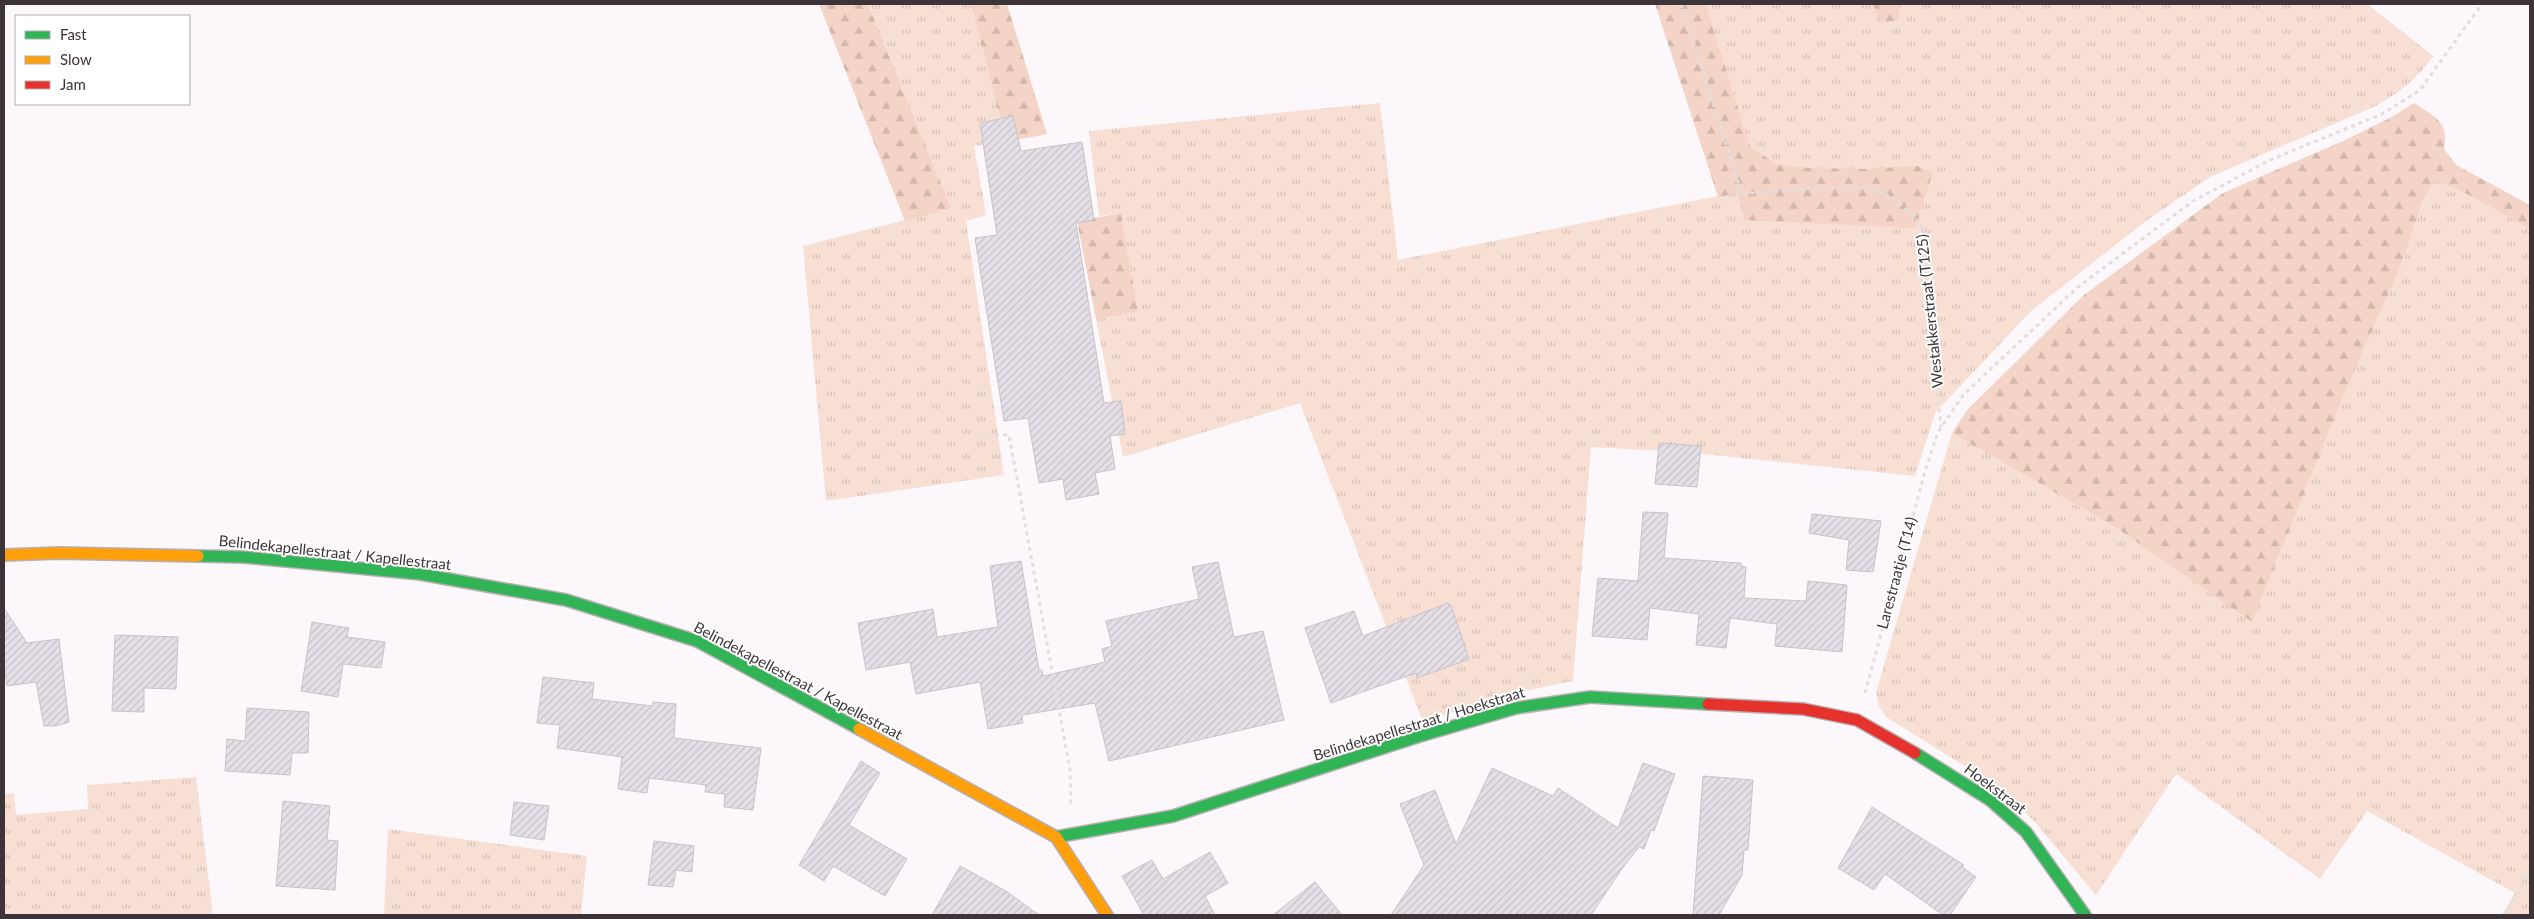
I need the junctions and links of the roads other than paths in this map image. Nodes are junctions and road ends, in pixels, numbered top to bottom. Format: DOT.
graph roads {
  1 [pos="4,555"];
  2 [pos="1857,720"];
  3 [pos="1056,837"];
  4 [pos="1107,915"];
  5 [pos="2085,915"];
  1 -- 3 [label="street, Belindekapellestraat / Kapellestraat"];
  2 -- 3 [label="street, Belindekapellestraat / Hoekstraat"];
  2 -- 5 [label="street, Hoekstraat"];
  3 -- 4 [label="street"];
}
